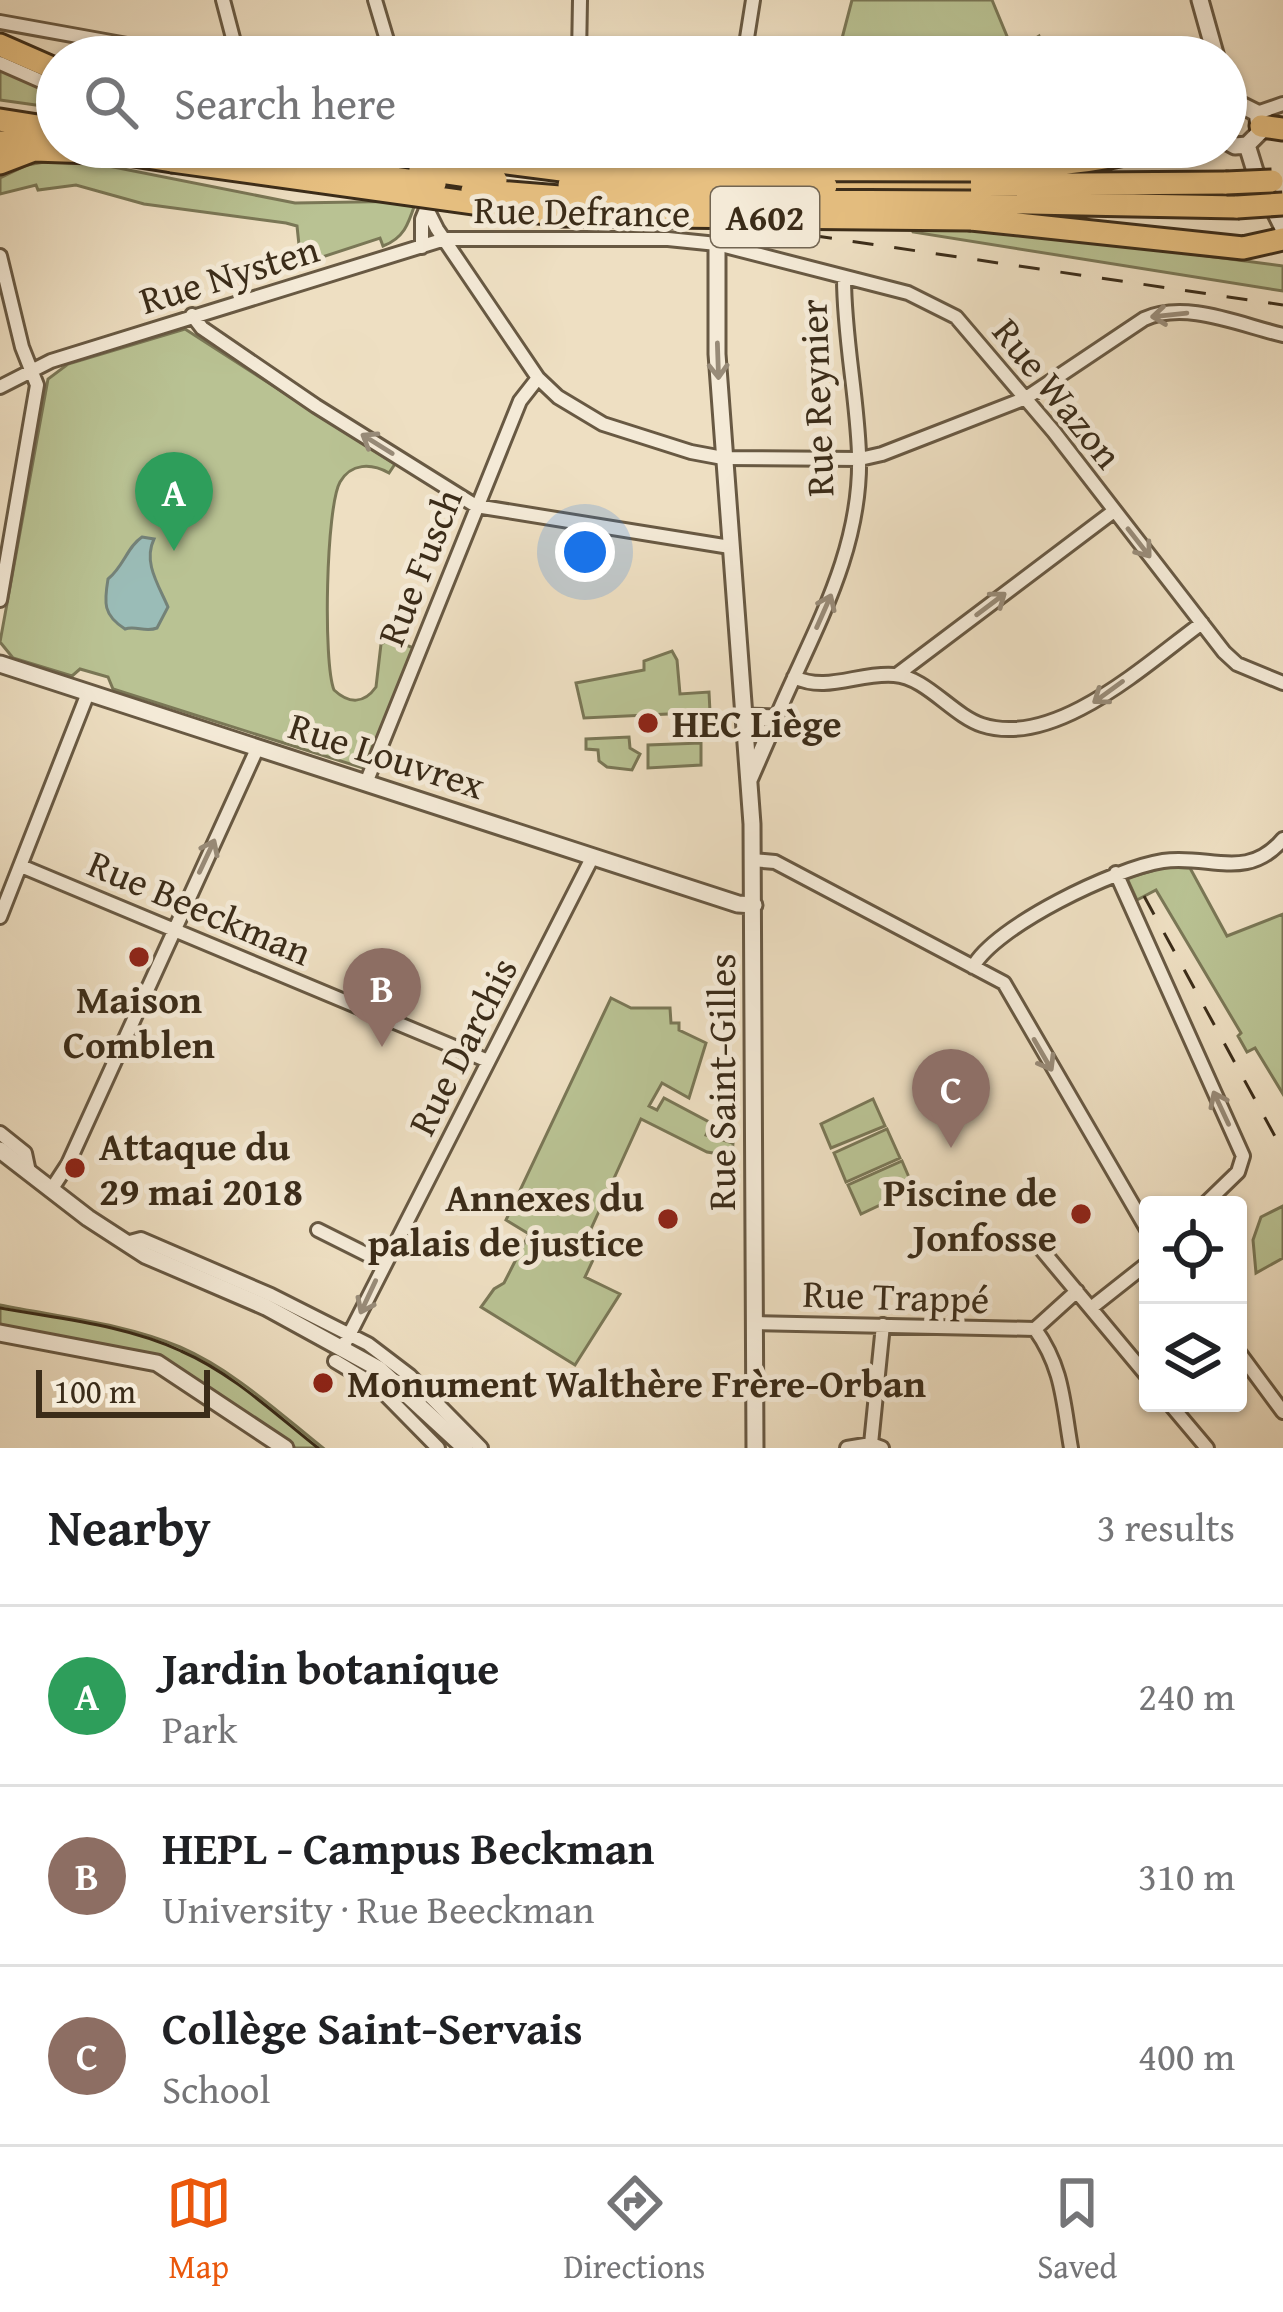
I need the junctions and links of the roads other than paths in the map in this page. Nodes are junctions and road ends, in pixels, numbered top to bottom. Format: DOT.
graph roads {
  1 [pos="224,0"];
  2 [pos="375,0"];
  3 [pos="580,0"];
  4 [pos="753,0"];
  5 [pos="1200,0"];
  6 [pos="2,28"];
  7 [pos="60,36"];
  8 [pos="233,36"];
  9 [pos="386,36"];
  10 [pos="579,36"];
  11 [pos="747,36"];
  12 [pos="1210,36"];
  13 [pos="36,58"];
  14 [pos="0,63"];
  15 [pos="36,71"];
  16 [pos="1283,104"];
  17 [pos="0,107"];
  18 [pos="36,113"];
  19 [pos="0,120"];
  20 [pos="1267,122"];
  21 [pos="36,126"];
  22 [pos="0,142"];
  23 [pos="36,142"];
  24 [pos="1247,146"];
  25 [pos="36,150"];
  26 [pos="0,164"];
  27 [pos="264,168"];
  28 [pos="292,168"];
  29 [pos="426,168"];
  30 [pos="683,168"];
  31 [pos="689,168"];
  32 [pos="1052,168"];
  33 [pos="1283,180"];
  34 [pos="826,186"];
  35 [pos="971,198"];
  36 [pos="1283,204"];
  37 [pos="718,223"];
  38 [pos="1283,228"];
  39 [pos="445,239"];
  40 [pos="1283,239"];
  41 [pos="717,244"];
  42 [pos="422,247"];
  43 [pos="0,256"];
  44 [pos="844,278"];
  45 [pos="192,315"];
  46 [pos="1283,335"];
  47 [pos="32,369"];
  48 [pos="538,378"];
  49 [pos="0,387"];
  50 [pos="1026,398"];
  51 [pos="723,458"];
  52 [pos="860,459"];
  53 [pos="476,506"];
  54 [pos="1114,511"];
  55 [pos="730,547"];
  56 [pos="0,600"];
  57 [pos="1202,623"];
  58 [pos="0,664"];
  59 [pos="898,674"];
  60 [pos="794,677"];
  61 [pos="1283,683"];
  62 [pos="88,693"];
  63 [pos="743,717"];
  64 [pos="776,718"];
  65 [pos="257,748"];
  66 [pos="366,783"];
  67 [pos="748,783"];
  68 [pos="1283,839"];
  69 [pos="592,856"];
  70 [pos="752,860"];
  71 [pos="21,866"];
  72 [pos="1116,873"];
  73 [pos="754,905"];
  74 [pos="0,917"];
  75 [pos="174,928"];
  76 [pos="973,967"];
  77 [pos="488,1061"];
  78 [pos="0,1132"];
  79 [pos="0,1150"];
  80 [pos="28,1172"];
  81 [pos="51,1190"];
  82 [pos="1213,1196"];
  83 [pos="1139,1215"];
  84 [pos="318,1230"];
  85 [pos="1036,1244"];
  86 [pos="384,1263"];
  87 [pos="1139,1269"];
  88 [pos="1077,1291"];
  89 [pos="1090,1308"];
  90 [pos="756,1323"];
  91 [pos="883,1325"];
  92 [pos="1035,1329"];
  93 [pos="0,1334"];
  94 [pos="342,1347"];
  95 [pos="1247,1363"];
  96 [pos="1139,1366"];
  97 [pos="1177,1412"];
  98 [pos="1283,1412"];
  99 [pos="877,1446"];
  100 [pos="285,1448"];
  101 [pos="439,1448"];
  102 [pos="465,1448"];
  103 [pos="481,1448"];
  104 [pos="755,1448"];
  105 [pos="847,1448"];
  106 [pos="1071,1448"];
  107 [pos="1207,1448"];
  1 -- 8 [label="street"];
  2 -- 9 [label="street"];
  3 -- 10 [label="street"];
  4 -- 11 [label="street"];
  5 -- 12 [label="street"];
  6 -- 7 [label="street"];
  6 -- 13 [label="highway"];
  14 -- 15 [label="street"];
  16 -- 20 [label="street"];
  17 -- 18 [label="highway"];
  19 -- 21 [label="highway"];
  20 -- 24 [label="street"];
  22 -- 23 [label="highway"];
  24 -- 38 [label="street"];
  25 -- 26 [label="highway, A602"];
  27 -- 35 [label="highway, A602, bridge"];
  28 -- 35 [label="highway, bridge"];
  29 -- 34 [label="highway, bridge"];
  30 -- 35 [label="highway, A602, bridge"];
  31 -- 34 [label="highway, A602, bridge"];
  32 -- 35 [label="highway, A602"];
  33 -- 35 [label="highway, bridge"];
  34 -- 35 [label="highway"];
  35 -- 36 [label="highway, bridge"];
  35 -- 40 [label="highway, A602"];
  37 -- 41 [label="street, Rue Saint-Gilles"];
  39 -- 41 [label="street, Rue Defrance"];
  39 -- 42 [label="street, Rue Nysten"];
  39 -- 42 [label="street"];
  39 -- 48 [label="street"];
  41 -- 44 [label="street, Rue Wazon"];
  41 -- 51 [label="street, Rue Saint-Gilles, one-way"];
  42 -- 45 [label="street, Rue Nysten"];
  43 -- 47 [label="street"];
  44 -- 50 [label="street, Rue Wazon"];
  44 -- 52 [label="street, Rue Reynier"];
  45 -- 47 [label="street, Rue Nysten"];
  53 -- 45 [label="street, one-way"];
  46 -- 50 [label="street, one-way"];
  47 -- 49 [label="street, Rue Nysten"];
  47 -- 56 [label="street"];
  48 -- 51 [label="street"];
  48 -- 53 [label="street, Rue Fusch"];
  50 -- 52 [label="street"];
  50 -- 54 [label="street, Rue Wazon"];
  51 -- 52 [label="street"];
  51 -- 55 [label="street, Rue Saint-Gilles"];
  60 -- 52 [label="street, Rue Reynier, one-way"];
  53 -- 55 [label="street"];
  53 -- 66 [label="street, Rue Fusch"];
  54 -- 57 [label="street, Rue Wazon, one-way"];
  59 -- 54 [label="street, one-way"];
  55 -- 63 [label="street, Rue Saint-Gilles"];
  57 -- 59 [label="street, one-way"];
  57 -- 61 [label="street, Rue Wazon"];
  58 -- 62 [label="street, Rue Louvrex"];
  59 -- 60 [label="street"];
  60 -- 64 [label="street, Rue Reynier"];
  62 -- 65 [label="street, Rue Louvrex"];
  62 -- 71 [label="street"];
  63 -- 64 [label="street"];
  63 -- 67 [label="street, Rue Saint-Gilles"];
  64 -- 67 [label="street, Rue Reynier"];
  65 -- 66 [label="street, Rue Louvrex"];
  75 -- 65 [label="street, one-way"];
  66 -- 69 [label="street, Rue Louvrex"];
  67 -- 70 [label="street, Rue Saint-Gilles"];
  68 -- 72 [label="street"];
  69 -- 73 [label="street, Rue Louvrex"];
  69 -- 77 [label="street, Rue Darchis"];
  70 -- 73 [label="street, Rue Saint-Gilles"];
  70 -- 76 [label="street"];
  71 -- 74 [label="street"];
  71 -- 75 [label="street, Rue Beeckman"];
  72 -- 76 [label="street"];
  82 -- 72 [label="street, one-way"];
  73 -- 90 [label="street, Rue Saint-Gilles"];
  75 -- 77 [label="street, Rue Beeckman"];
  75 -- 81 [label="street"];
  76 -- 83 [label="street, one-way"];
  77 -- 86 [label="street, Rue Darchis"];
  78 -- 80 [label="street"];
  79 -- 80 [label="street"];
  80 -- 81 [label="street"];
  81 -- 94 [label="street"];
  84 -- 86 [label="street"];
  85 -- 88 [label="street"];
  86 -- 94 [label="street, Rue Darchis, one-way"];
  87 -- 89 [label="street"];
  88 -- 89 [label="street"];
  88 -- 92 [label="street"];
  89 -- 96 [label="street"];
  90 -- 91 [label="street, Rue Trappé"];
  90 -- 104 [label="street, Rue Saint-Gilles"];
  91 -- 92 [label="street, Rue Trappé"];
  91 -- 99 [label="street"];
  92 -- 106 [label="street"];
  93 -- 100 [label="street"];
  94 -- 101 [label="street"];
  94 -- 102 [label="street"];
  94 -- 103 [label="street"];
  95 -- 98 [label="street"];
  97 -- 107 [label="street"];
  99 -- 105 [label="street"];
}
